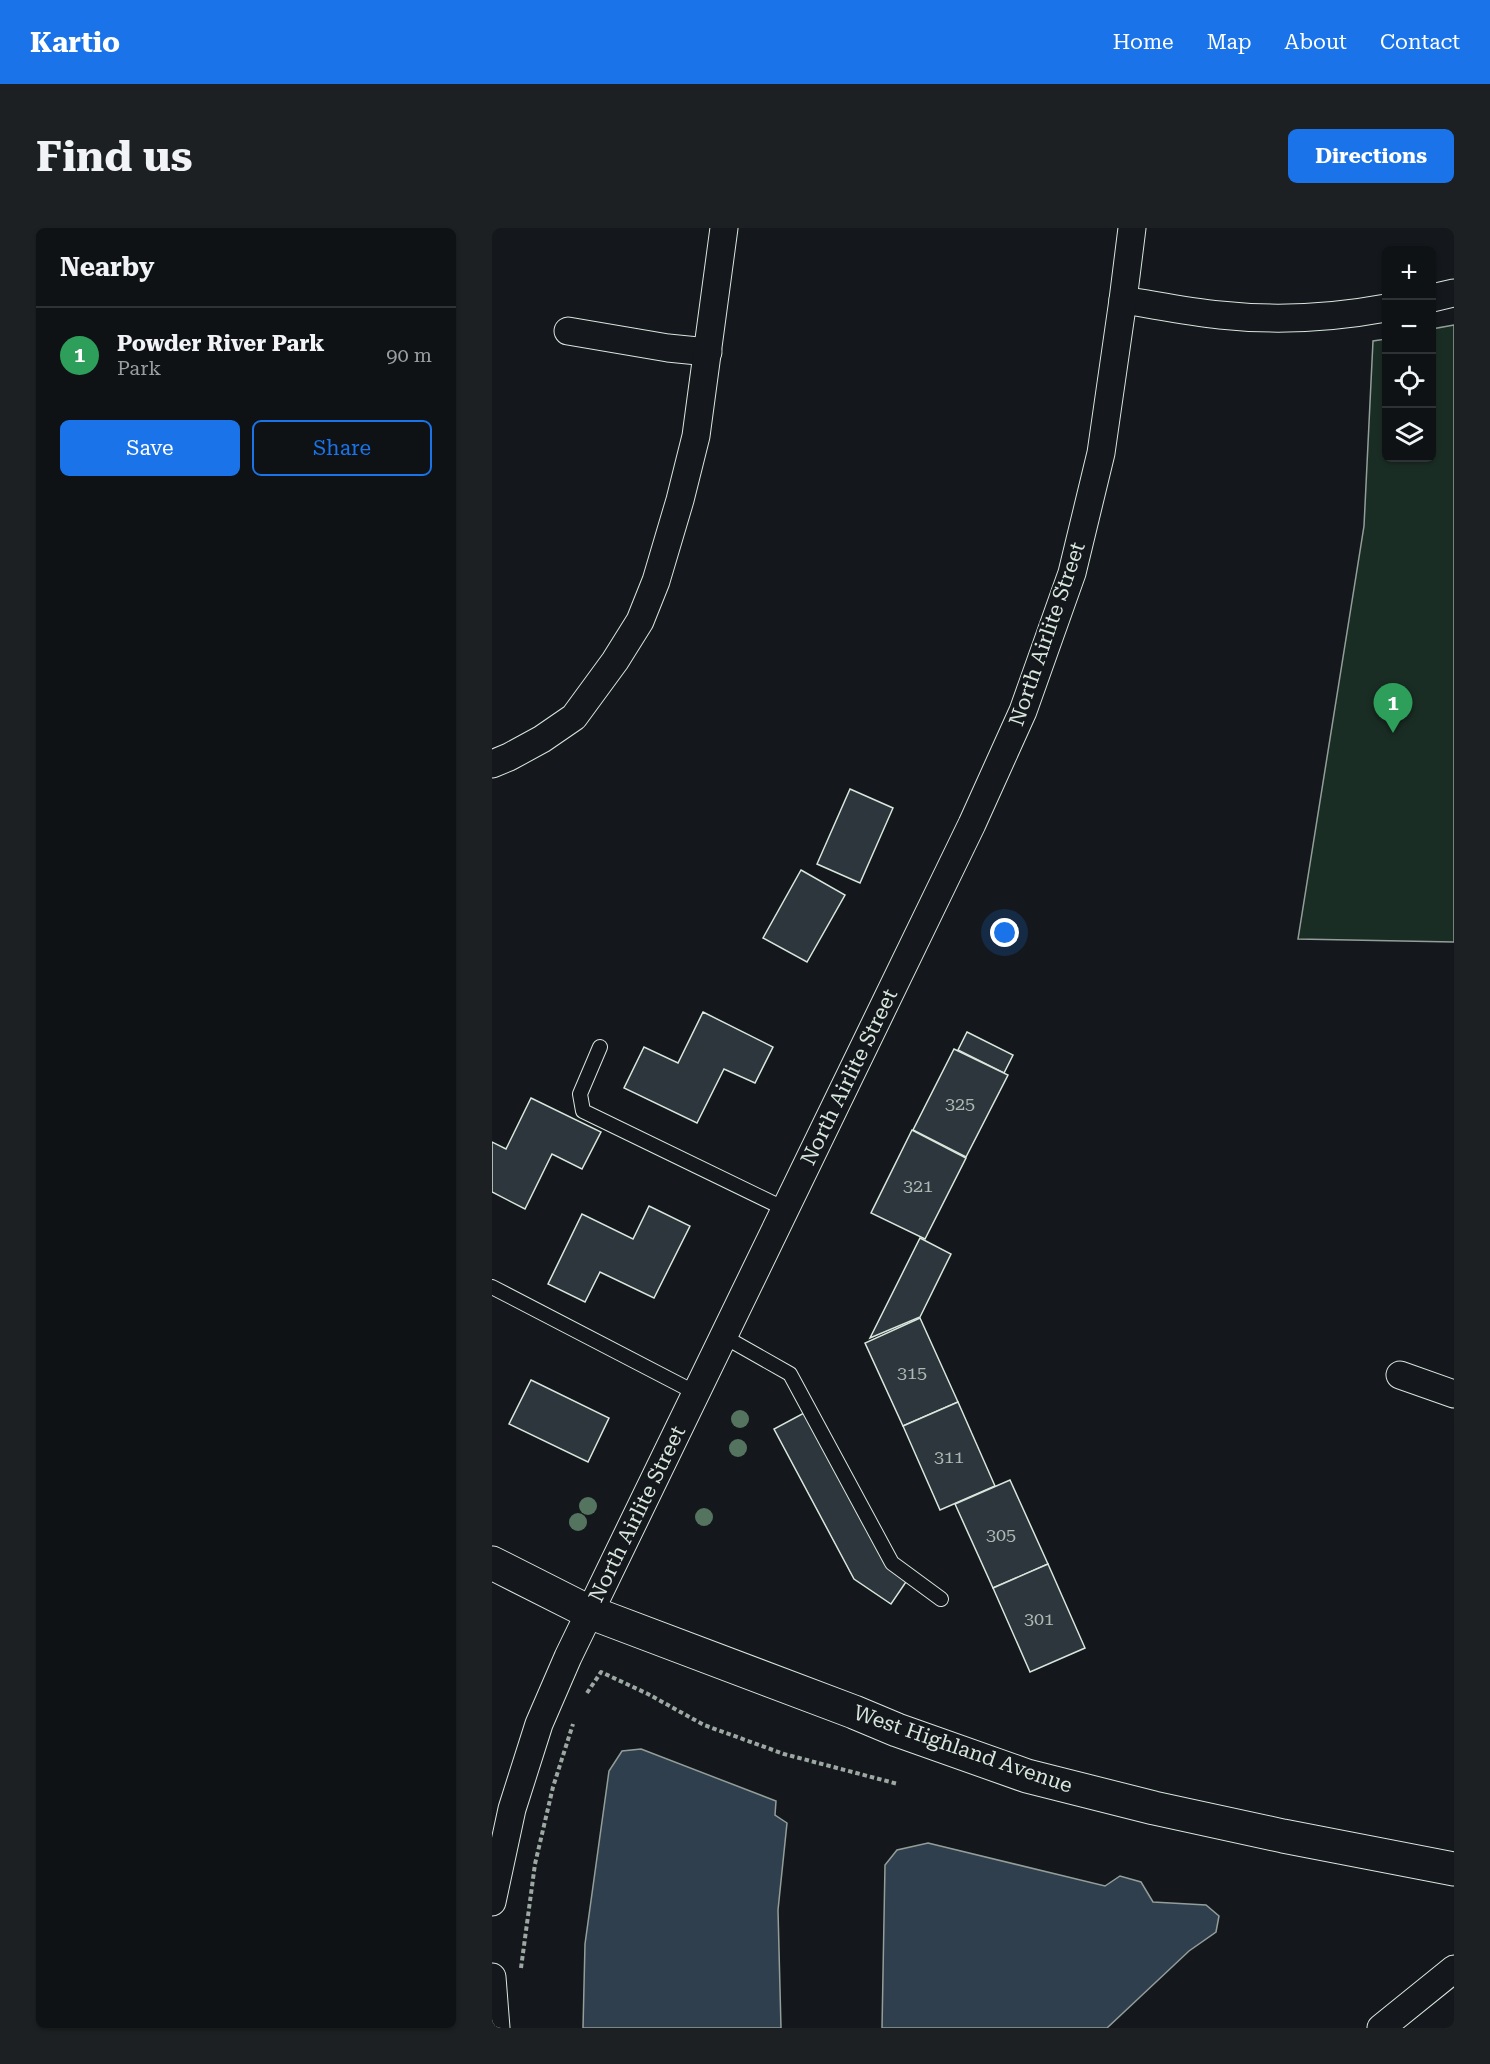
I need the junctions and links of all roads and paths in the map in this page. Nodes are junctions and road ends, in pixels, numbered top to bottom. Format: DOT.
graph roads {
  1 [pos="724,228"];
  2 [pos="1132,228"];
  3 [pos="1454,293"];
  4 [pos="1436,297"];
  5 [pos="1123,300"];
  6 [pos="1382,309"];
  7 [pos="568,331"];
  8 [pos="708,351"];
  9 [pos="492,764"];
  10 [pos="600,1047"];
  11 [pos="785,1209"];
  12 [pos="492,1287"];
  13 [pos="723,1336"];
  14 [pos="1400,1375"];
  15 [pos="696,1393"];
  16 [pos="1454,1394"];
  17 [pos="492,1563"];
  18 [pos="941,1599"];
  19 [pos="589,1612"];
  20 [pos="582,1700"];
  21 [pos="574,1720"];
  22 [pos="898,1784"];
  23 [pos="1454,1869"];
  24 [pos="492,1902"];
  25 [pos="521,1969"];
  26 [pos="1454,1969"];
  27 [pos="492,1977"];
  28 [pos="496,2028"];
  29 [pos="1381,2028"];
  1 -- 8 [label="street"];
  2 -- 5 [label="street, North Airlite Street"];
  3 -- 4 [label="street"];
  5 -- 6 [label="street"];
  5 -- 11 [label="street, North Airlite Street"];
  7 -- 8 [label="street"];
  8 -- 9 [label="street"];
  10 -- 11 [label="lane"];
  11 -- 13 [label="street, North Airlite Street"];
  12 -- 15 [label="lane"];
  13 -- 15 [label="street, North Airlite Street"];
  13 -- 18 [label="lane"];
  14 -- 16 [label="street"];
  15 -- 19 [label="street, North Airlite Street"];
  17 -- 19 [label="main road, West Highland Avenue"];
  19 -- 23 [label="main road, West Highland Avenue"];
  19 -- 24 [label="street, North Airlite Street"];
  20 -- 22 [label="path"];
  21 -- 25 [label="path"];
  26 -- 29 [label="street"];
  27 -- 28 [label="street"];
}
